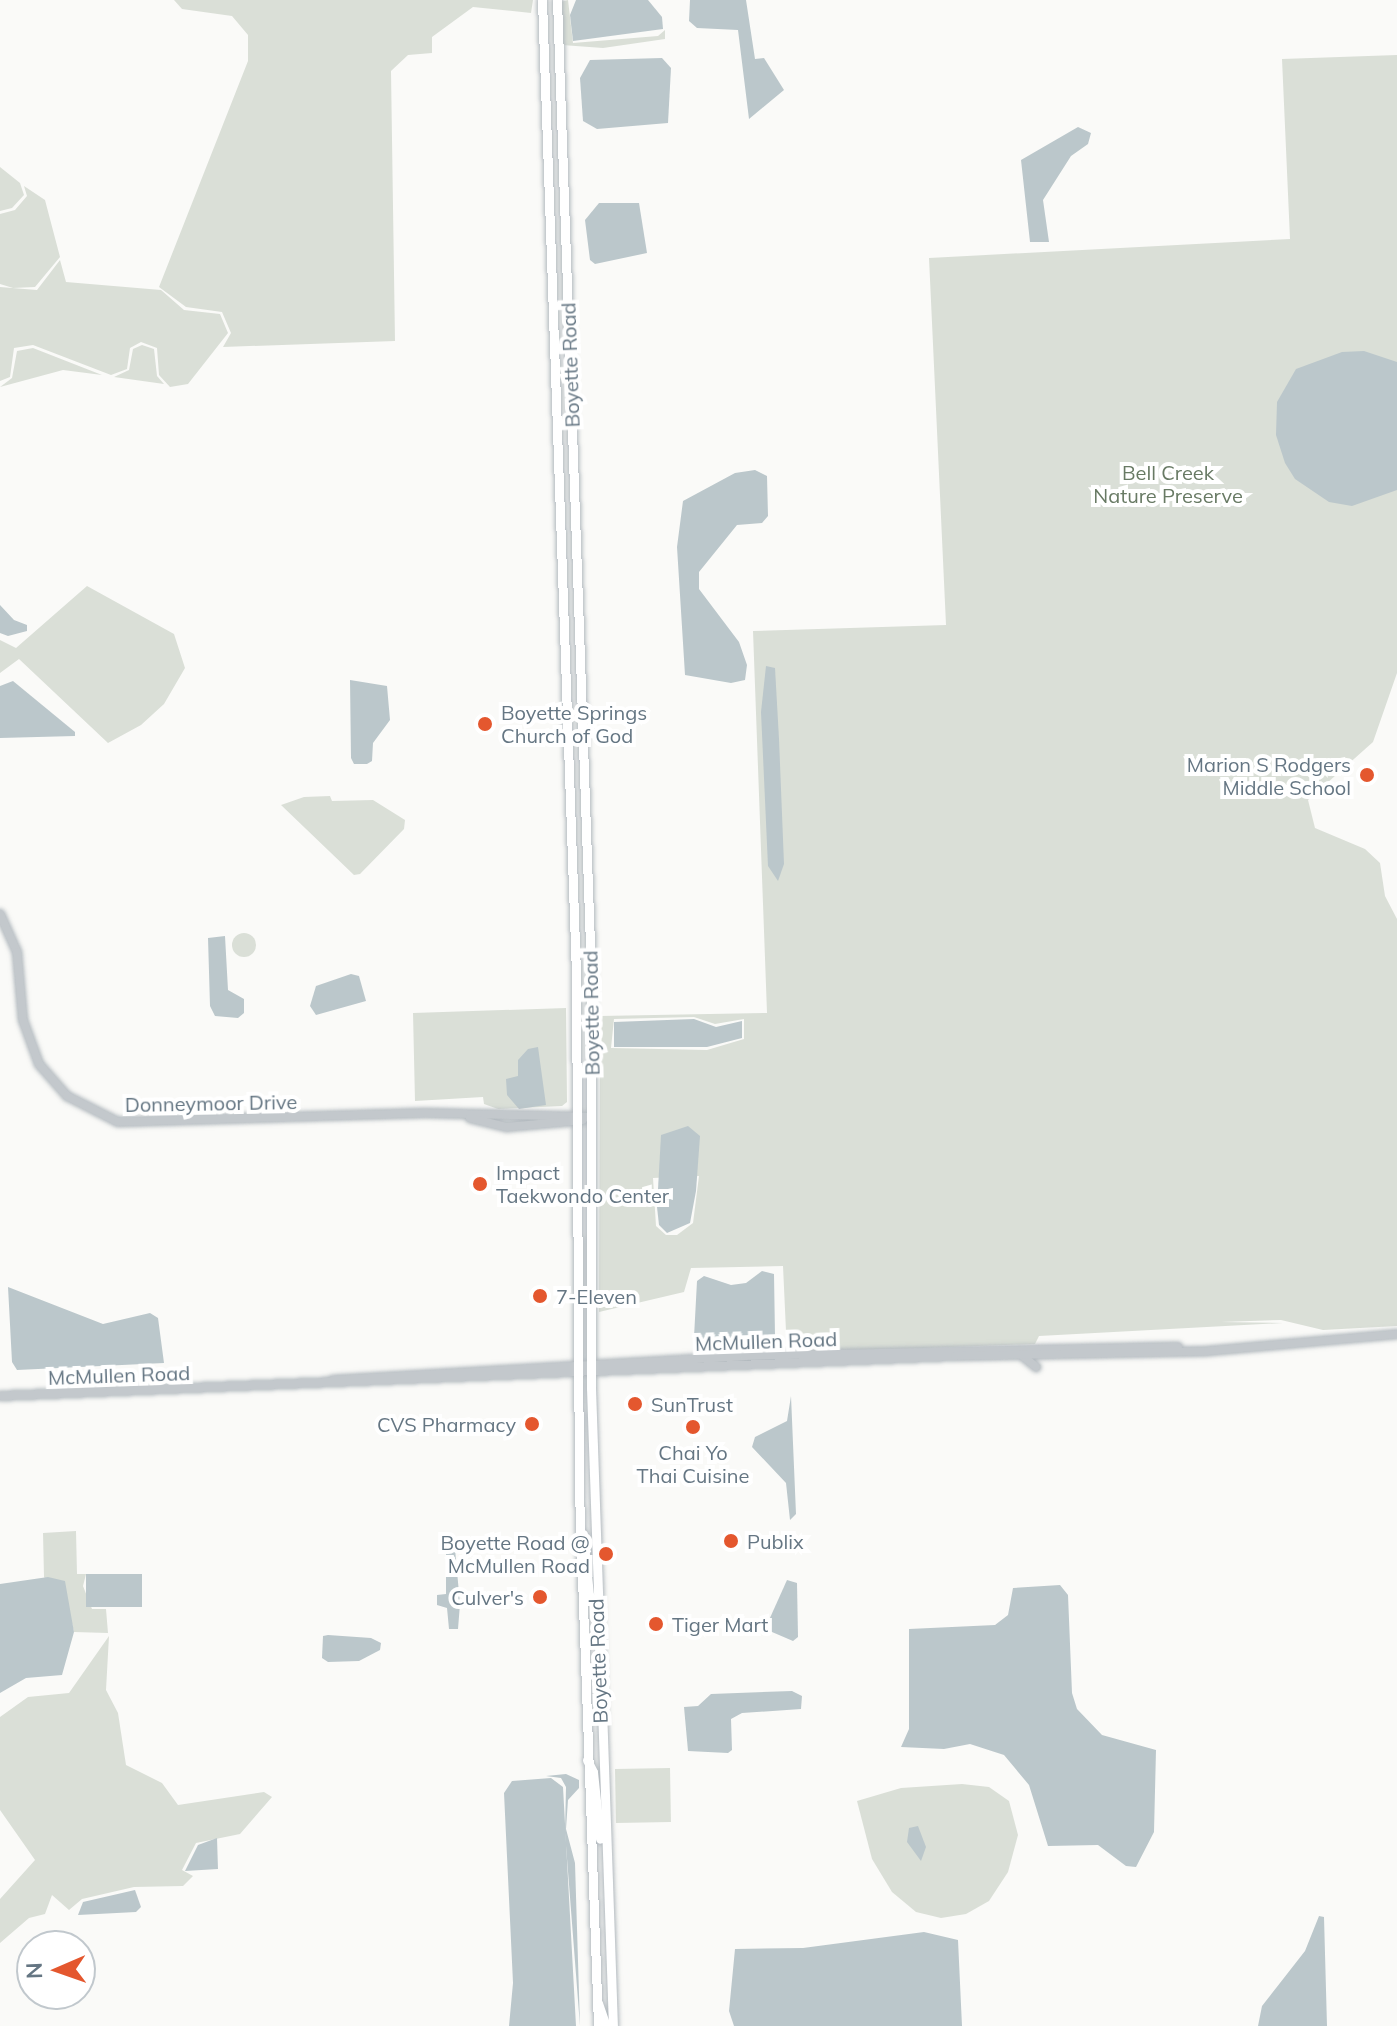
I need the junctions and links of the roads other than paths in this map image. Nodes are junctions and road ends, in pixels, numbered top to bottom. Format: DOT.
graph roads {
  1 [pos="542,0"];
  2 [pos="557,0"];
  3 [pos="0,914"];
  4 [pos="592,1117"];
  5 [pos="578,1118"];
  6 [pos="1397,1334"];
  7 [pos="1247,1348"];
  8 [pos="1020,1354"];
  9 [pos="1036,1367"];
  10 [pos="577,1370"];
  11 [pos="591,1370"];
  12 [pos="0,1396"];
  13 [pos="580,1527"];
  14 [pos="596,1604"];
  15 [pos="582,1625"];
  16 [pos="586,1759"];
  17 [pos="604,1845"];
  18 [pos="597,2000"];
  19 [pos="598,2026"];
  20 [pos="606,2026"];
  21 [pos="613,2026"];
  1 -- 5 [label="main road, Boyette Road"];
  2 -- 4 [label="main road, Boyette Road"];
  3 -- 5 [label="street, Donneymoor Drive"];
  4 -- 5 [label="street, Donneymoor Drive"];
  4 -- 11 [label="main road, Boyette Road"];
  5 -- 10 [label="main road, Boyette Road"];
  6 -- 7 [label="street, McMullen Road"];
  7 -- 8 [label="street, McMullen Road"];
  7 -- 11 [label="street, McMullen Road"];
  8 -- 9 [label="street"];
  8 -- 11 [label="street, McMullen Road"];
  10 -- 11 [label="street, McMullen Road"];
  10 -- 12 [label="street, McMullen Road"];
  10 -- 13 [label="main road, Boyette Road"];
  11 -- 14 [label="main road, Boyette Road"];
  13 -- 14 [label="main road"];
  13 -- 15 [label="main road, Boyette Road"];
  14 -- 15 [label="main road"];
  14 -- 17 [label="main road, Boyette Road"];
  15 -- 16 [label="main road, Boyette Road"];
  16 -- 17 [label="main road"];
  16 -- 18 [label="main road, Boyette Road"];
  17 -- 21 [label="main road, Boyette Road"];
  18 -- 19 [label="main road, Boyette Road"];
  18 -- 20 [label="main road"];
}
